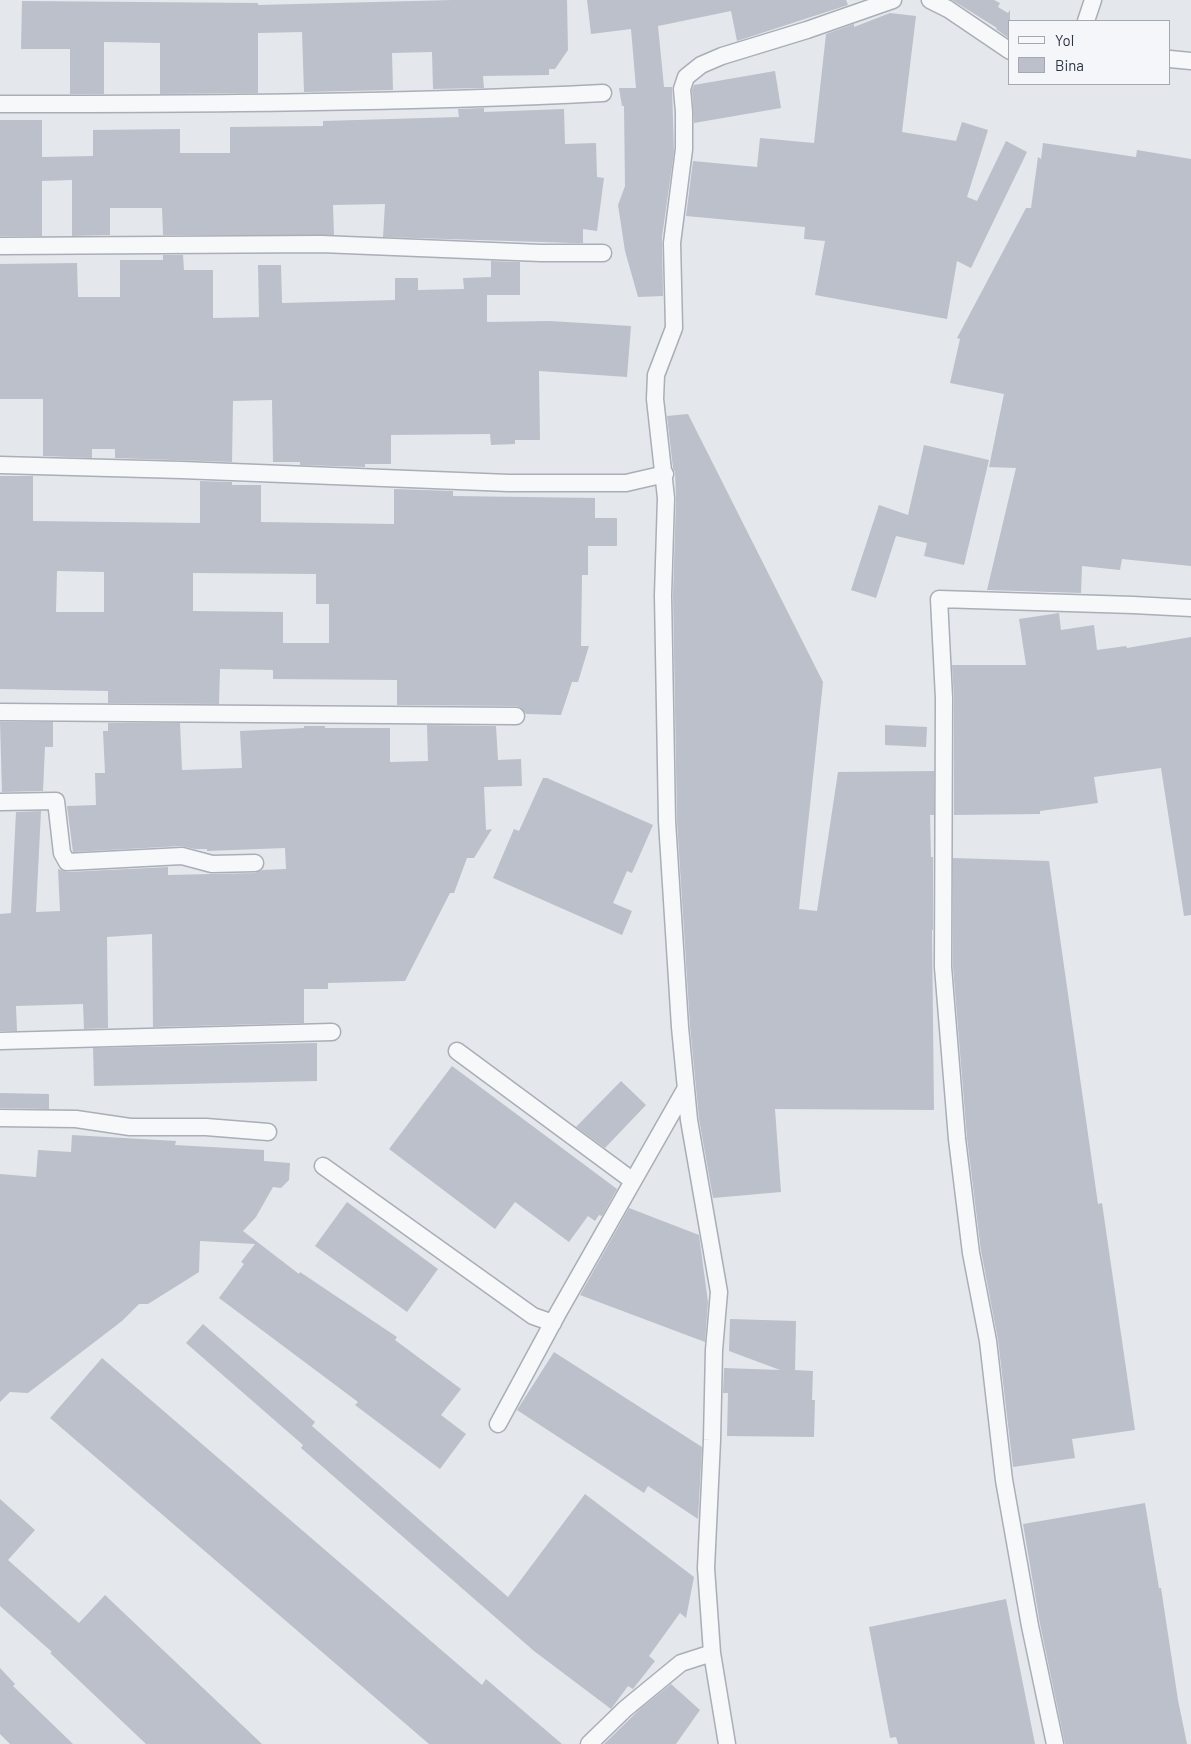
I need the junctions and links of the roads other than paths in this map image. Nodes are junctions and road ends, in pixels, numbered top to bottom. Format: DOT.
graph roads {
  1 [pos="893,0"];
  2 [pos="930,0"];
  3 [pos="1092,0"];
  4 [pos="1086,20"];
  5 [pos="1008,50"];
  6 [pos="1171,59"];
  7 [pos="1191,61"];
  8 [pos="603,93"];
  9 [pos="0,104"];
  10 [pos="0,246"];
  11 [pos="603,252"];
  12 [pos="0,465"];
  13 [pos="665,474"];
  14 [pos="1191,608"];
  15 [pos="0,712"];
  16 [pos="516,716"];
  17 [pos="0,802"];
  18 [pos="256,863"];
  19 [pos="332,1032"];
  20 [pos="0,1041"];
  21 [pos="457,1051"];
  22 [pos="686,1088"];
  23 [pos="0,1118"];
  24 [pos="268,1132"];
  25 [pos="323,1166"];
  26 [pos="633,1181"];
  27 [pos="553,1323"];
  28 [pos="498,1424"];
  29 [pos="712,1652"];
  30 [pos="589,1744"];
  31 [pos="728,1744"];
  32 [pos="1055,1744"];
  1 -- 13 [label="street"];
  2 -- 5 [label="street"];
  3 -- 4 [label="street"];
  6 -- 7 [label="street"];
  8 -- 9 [label="street"];
  10 -- 11 [label="street"];
  12 -- 13 [label="street"];
  13 -- 22 [label="street"];
  14 -- 32 [label="street"];
  15 -- 16 [label="street"];
  17 -- 18 [label="street"];
  19 -- 20 [label="street"];
  21 -- 26 [label="street"];
  22 -- 26 [label="street"];
  22 -- 29 [label="street"];
  23 -- 24 [label="street"];
  25 -- 27 [label="street"];
  26 -- 27 [label="street"];
  27 -- 28 [label="street"];
  29 -- 30 [label="street"];
  29 -- 31 [label="street"];
}
